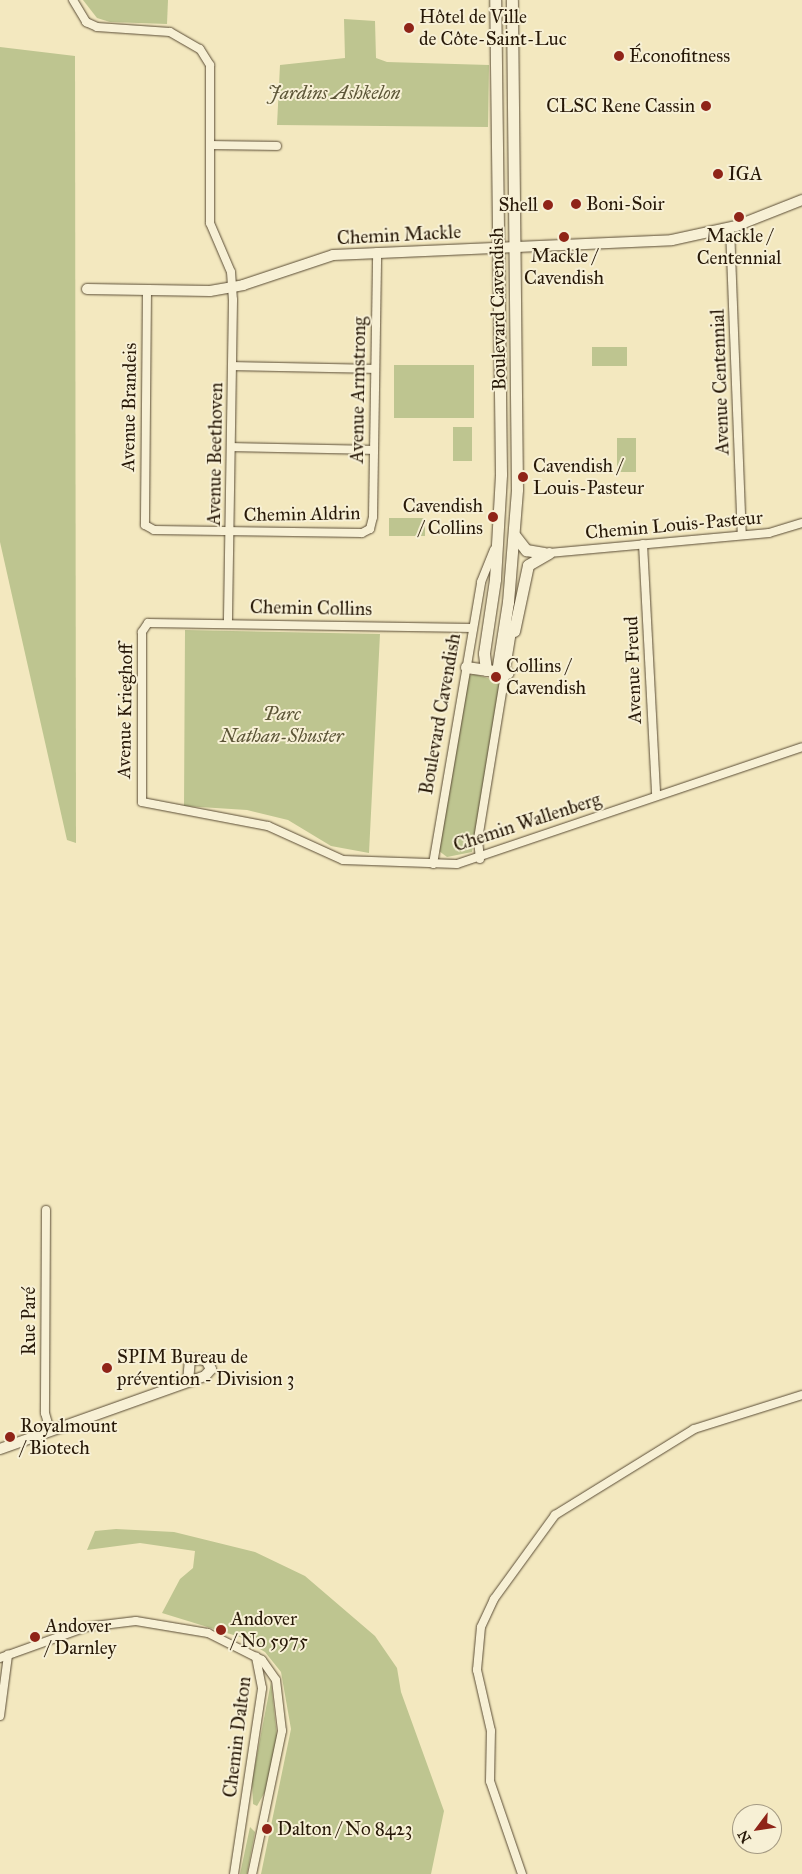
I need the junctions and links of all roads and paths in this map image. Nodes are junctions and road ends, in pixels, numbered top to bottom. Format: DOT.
graph roads {
  1 [pos="73,0"];
  2 [pos="496,0"];
  3 [pos="512,0"];
  4 [pos="212,145"];
  5 [pos="277,146"];
  6 [pos="802,200"];
  7 [pos="730,228"];
  8 [pos="515,247"];
  9 [pos="499,248"];
  10 [pos="377,252"];
  11 [pos="232,287"];
  12 [pos="87,290"];
  13 [pos="146,290"];
  14 [pos="233,366"];
  15 [pos="375,369"];
  16 [pos="232,447"];
  17 [pos="373,450"];
  18 [pos="802,523"];
  19 [pos="145,525"];
  20 [pos="370,528"];
  21 [pos="230,531"];
  22 [pos="742,534"];
  23 [pos="515,536"];
  24 [pos="498,543"];
  25 [pos="643,544"];
  26 [pos="549,553"];
  27 [pos="512,557"];
  28 [pos="148,622"];
  29 [pos="228,622"];
  30 [pos="473,628"];
  31 [pos="514,631"];
  32 [pos="466,667"];
  33 [pos="497,671"];
  34 [pos="802,747"];
  35 [pos="656,795"];
  36 [pos="142,802"];
  37 [pos="480,858"];
  38 [pos="433,864"];
  39 [pos="46,1210"];
  40 [pos="188,1381"];
  41 [pos="802,1395"];
  42 [pos="50,1431"];
  43 [pos="0,1449"];
  44 [pos="255,1655"];
  45 [pos="4,1657"];
  46 [pos="2,1691"];
  47 [pos="0,1716"];
  48 [pos="234,1874"];
  49 [pos="252,1874"];
  50 [pos="522,1874"];
  1 -- 4 [label="street, Avenue Beethoven"];
  2 -- 9 [label="main road, Boulevard Cavendish"];
  3 -- 8 [label="main road, Boulevard Cavendish"];
  4 -- 5 [label="street"];
  4 -- 11 [label="street, Avenue Beethoven"];
  6 -- 7 [label="street, Chemin Mackle"];
  7 -- 8 [label="street, Chemin Mackle"];
  7 -- 22 [label="street, Avenue Centennial"];
  8 -- 9 [label="street, Chemin Mackle"];
  8 -- 23 [label="main road, Boulevard Cavendish"];
  9 -- 10 [label="street, Chemin Mackle"];
  9 -- 24 [label="main road, Boulevard Cavendish"];
  10 -- 11 [label="street, Chemin Mackle"];
  10 -- 15 [label="street, Avenue Armstrong"];
  11 -- 13 [label="street, Chemin Mackle"];
  11 -- 14 [label="street, Avenue Beethoven"];
  12 -- 13 [label="street, Chemin Mackle"];
  13 -- 19 [label="street, Avenue Brandeis"];
  14 -- 15 [label="street"];
  14 -- 16 [label="street, Avenue Beethoven"];
  15 -- 17 [label="street, Avenue Armstrong"];
  16 -- 17 [label="street"];
  16 -- 21 [label="street, Avenue Beethoven"];
  17 -- 20 [label="street, Avenue Armstrong"];
  18 -- 22 [label="street, Chemin Louis-Pasteur"];
  19 -- 21 [label="street, Chemin Aldrin"];
  20 -- 21 [label="street, Chemin Aldrin"];
  21 -- 29 [label="street, Avenue Beethoven"];
  22 -- 25 [label="street, Chemin Louis-Pasteur"];
  23 -- 26 [label="main road"];
  23 -- 27 [label="main road, Boulevard Cavendish"];
  24 -- 30 [label="street, Boulevard Cavendish"];
  24 -- 33 [label="main road, Boulevard Cavendish"];
  25 -- 26 [label="street, Chemin Louis-Pasteur"];
  25 -- 35 [label="street, Avenue Freud"];
  26 -- 31 [label="main road"];
  27 -- 31 [label="street, Boulevard Cavendish"];
  27 -- 33 [label="main road, Boulevard Cavendish"];
  28 -- 29 [label="street, Chemin Collins"];
  28 -- 36 [label="street, Avenue Krieghoff"];
  29 -- 30 [label="street, Chemin Collins"];
  30 -- 32 [label="street, Boulevard Cavendish"];
  31 -- 33 [label="street, Boulevard Cavendish"];
  32 -- 33 [label="main road"];
  32 -- 38 [label="street, Boulevard Cavendish"];
  33 -- 37 [label="street, Boulevard Cavendish"];
  34 -- 35 [label="street, Chemin Wallenberg"];
  35 -- 37 [label="street, Chemin Wallenberg"];
  36 -- 38 [label="street, Chemin Wallenberg"];
  37 -- 38 [label="street, Chemin Wallenberg"];
  39 -- 42 [label="street, Rue Paré"];
  40 -- 42 [label="street"];
  41 -- 50 [label="street"];
  42 -- 43 [label="street"];
  44 -- 45 [label="street"];
  44 -- 48 [label="street, Chemin Dalton"];
  44 -- 49 [label="street, Chemin Dalton"];
  45 -- 46 [label="street"];
  46 -- 47 [label="street"];
}
